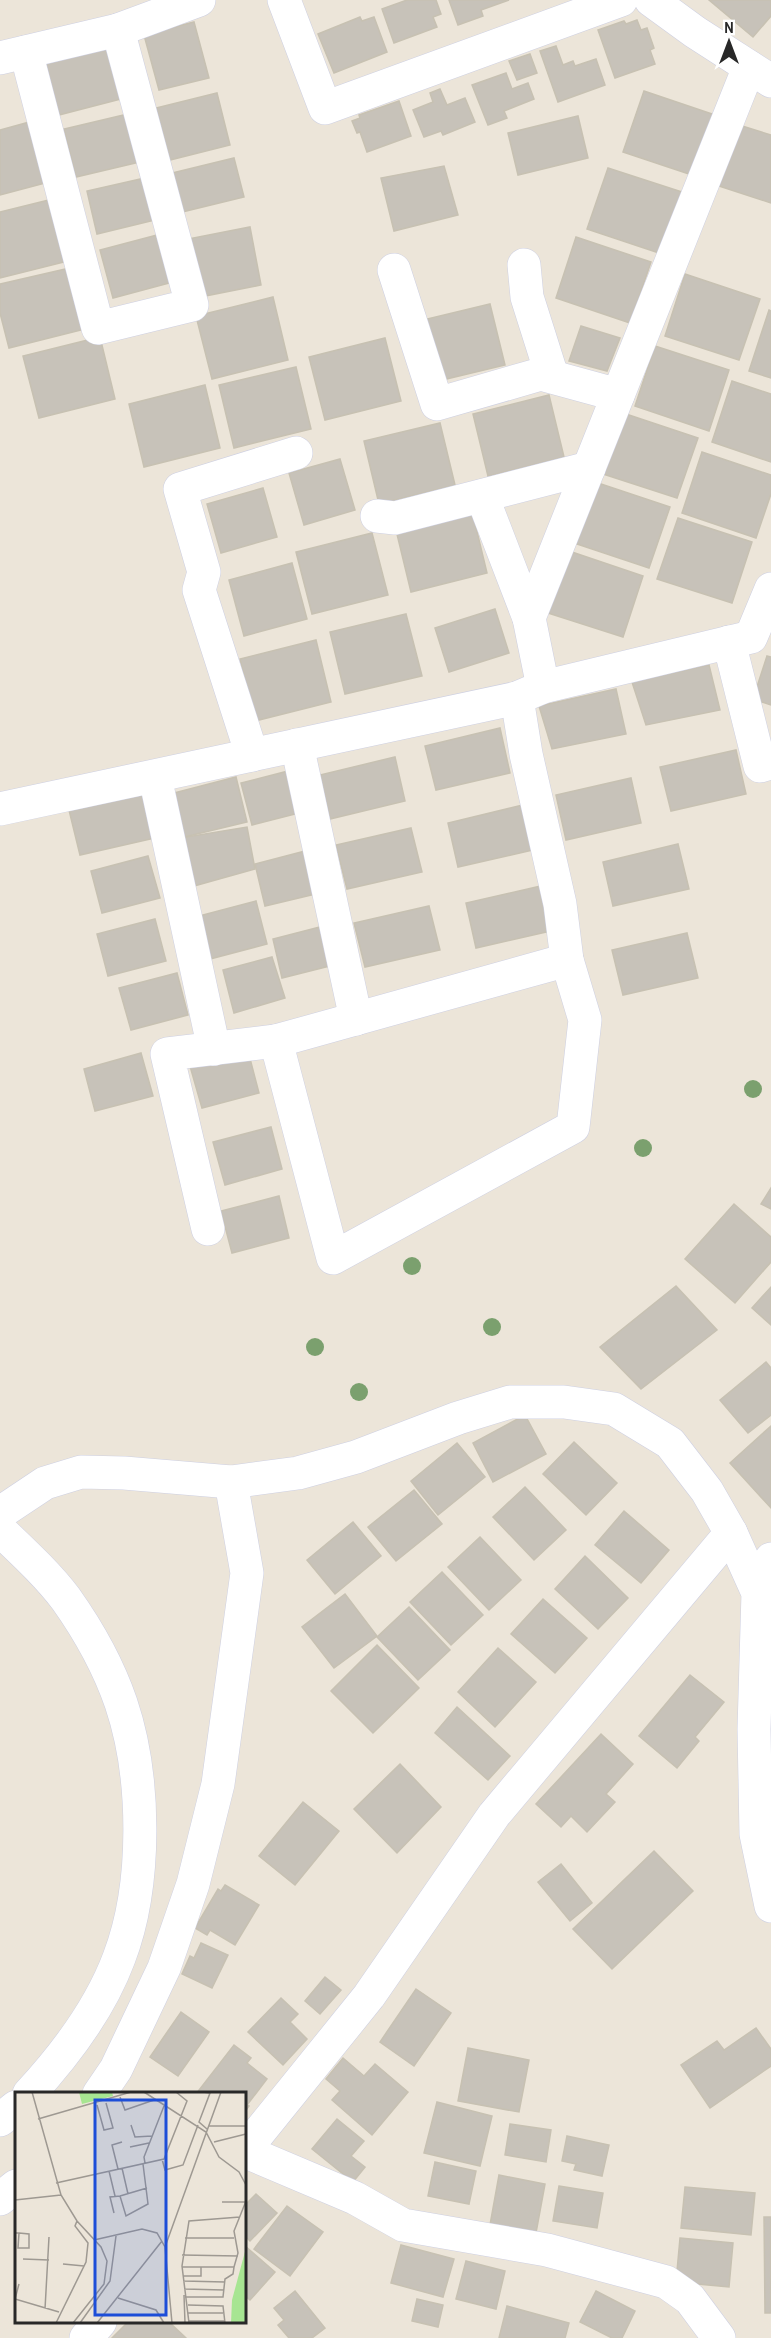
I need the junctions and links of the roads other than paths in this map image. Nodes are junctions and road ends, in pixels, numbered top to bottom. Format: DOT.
graph roads {
  1 [pos="199,0"];
  2 [pos="284,0"];
  3 [pos="621,0"];
  4 [pos="661,3"];
  5 [pos="118,30"];
  6 [pos="13,55"];
  7 [pos="760,74"];
  8 [pos="524,265"];
  9 [pos="394,270"];
  10 [pos="552,376"];
  11 [pos="618,395"];
  12 [pos="296,453"];
  13 [pos="589,468"];
  14 [pos="482,496"];
  15 [pos="377,516"];
  16 [pos="771,589"];
  17 [pos="529,618"];
  18 [pos="729,642"];
  19 [pos="530,692"];
  20 [pos="297,745"];
  21 [pos="252,755"];
  22 [pos="771,763"];
  23 [pos="155,777"];
  24 [pos="0,809"];
  25 [pos="567,960"];
  26 [pos="356,1019"];
  27 [pos="276,1041"];
  28 [pos="214,1049"];
  29 [pos="208,1229"];
  30 [pos="231,1482"];
  31 [pos="0,1513"];
  32 [pos="0,1530"];
  33 [pos="731,1533"];
  34 [pos="771,1559"];
  35 [pos="758,1593"];
  36 [pos="771,1906"];
  37 [pos="31,2092"];
  38 [pos="100,2092"];
  39 [pos="15,2108"];
  40 [pos="0,2120"];
  41 [pos="246,2149"];
  42 [pos="246,2152"];
  43 [pos="15,2187"];
  44 [pos="0,2199"];
  45 [pos="99,2323"];
  46 [pos="86,2338"];
  47 [pos="719,2338"];
  1 -- 5 [label="street"];
  2 -- 3 [label="street"];
  4 -- 7 [label="street"];
  5 -- 6 [label="street"];
  5 -- 6 [label="street"];
  7 -- 11 [label="street"];
  8 -- 10 [label="street"];
  9 -- 10 [label="street"];
  10 -- 11 [label="street"];
  11 -- 13 [label="street"];
  12 -- 21 [label="street"];
  13 -- 14 [label="street"];
  13 -- 17 [label="street"];
  14 -- 15 [label="street"];
  14 -- 17 [label="street"];
  16 -- 18 [label="street"];
  17 -- 19 [label="street"];
  18 -- 19 [label="street"];
  18 -- 22 [label="street"];
  19 -- 20 [label="street"];
  19 -- 25 [label="street"];
  20 -- 21 [label="street"];
  20 -- 26 [label="street"];
  21 -- 23 [label="street"];
  23 -- 24 [label="street"];
  23 -- 28 [label="street"];
  25 -- 26 [label="street"];
  25 -- 27 [label="street"];
  26 -- 27 [label="street"];
  27 -- 28 [label="street"];
  28 -- 29 [label="street"];
  30 -- 31 [label="street"];
  30 -- 33 [label="street"];
  30 -- 38 [label="street"];
  32 -- 37 [label="street"];
  33 -- 35 [label="street"];
  33 -- 41 [label="street"];
  34 -- 35 [label="street"];
  35 -- 36 [label="street"];
  39 -- 40 [label="street"];
  42 -- 47 [label="street"];
  43 -- 44 [label="street"];
  45 -- 46 [label="street"];
}
